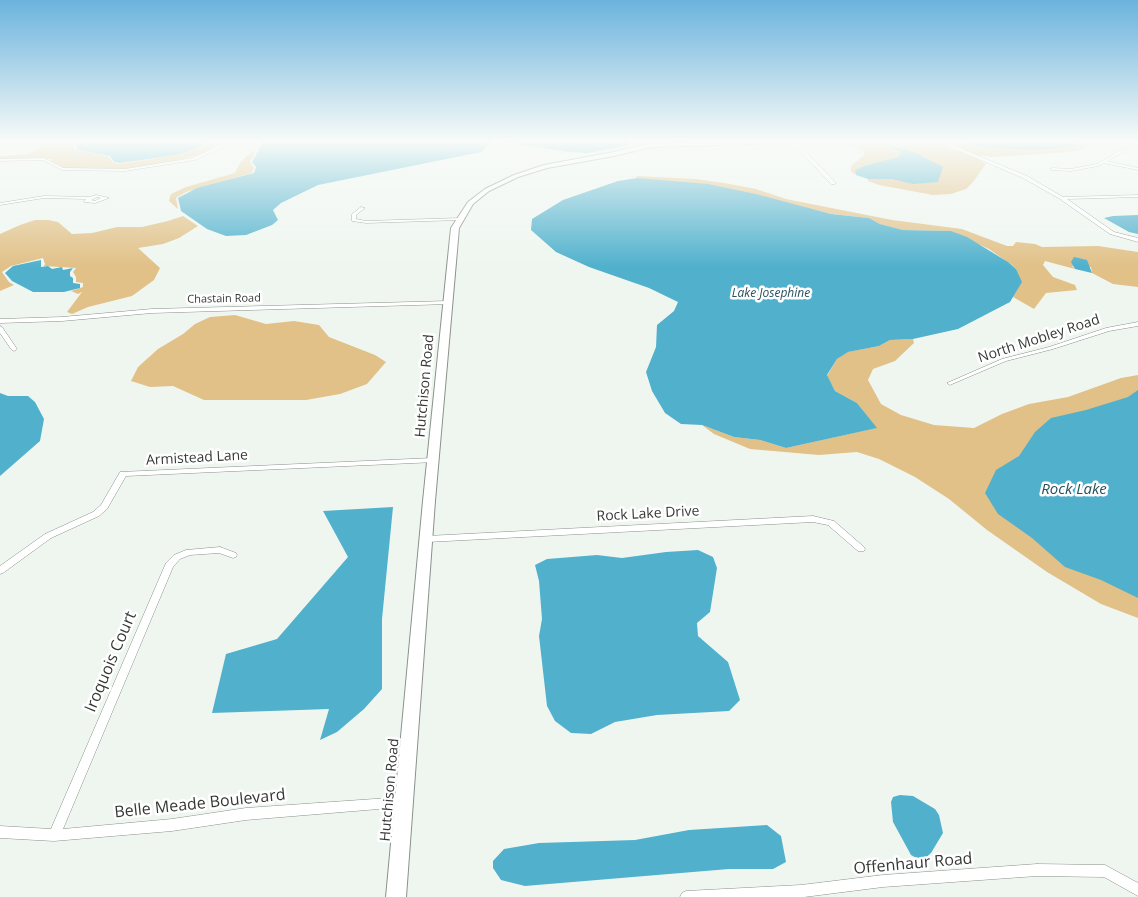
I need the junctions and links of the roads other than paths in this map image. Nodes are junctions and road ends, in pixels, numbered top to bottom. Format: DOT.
graph roads {
  1 [pos="502,183"];
  2 [pos="1034,183"];
  3 [pos="1138,196"];
  4 [pos="88,198"];
  5 [pos="1062,198"];
  6 [pos="0,204"];
  7 [pos="363,208"];
  8 [pos="460,219"];
  9 [pos="1138,240"];
  10 [pos="448,303"];
  11 [pos="0,322"];
  12 [pos="1138,324"];
  13 [pos="0,328"];
  14 [pos="14,349"];
  15 [pos="950,383"];
  16 [pos="433,460"];
  17 [pos="427,539"];
  18 [pos="861,549"];
  19 [pos="233,555"];
  20 [pos="0,572"];
  21 [pos="403,802"];
  22 [pos="0,832"];
  23 [pos="54,835"];
  24 [pos="1138,890"];
  25 [pos="396,897"];
  26 [pos="686,897"];
  1 -- 8 [label="street, Hutchison Road"];
  2 -- 5 [label="street"];
  3 -- 5 [label="street"];
  4 -- 6 [label="street"];
  5 -- 9 [label="street"];
  7 -- 8 [label="street"];
  8 -- 10 [label="street, Hutchison Road"];
  10 -- 11 [label="street, Chastain Road"];
  10 -- 16 [label="street, Hutchison Road"];
  12 -- 15 [label="street, North Mobley Road"];
  13 -- 14 [label="street"];
  16 -- 17 [label="street, Hutchison Road"];
  16 -- 20 [label="street, Armistead Lane"];
  17 -- 18 [label="street, Rock Lake Drive"];
  17 -- 21 [label="street, Hutchison Road"];
  19 -- 23 [label="street, Iroquois Court"];
  21 -- 23 [label="street, Belle Meade Boulevard"];
  21 -- 25 [label="street, Hutchison Road"];
  22 -- 23 [label="street, Belle Meade Boulevard"];
  24 -- 26 [label="street, Offenhaur Road"];
}
